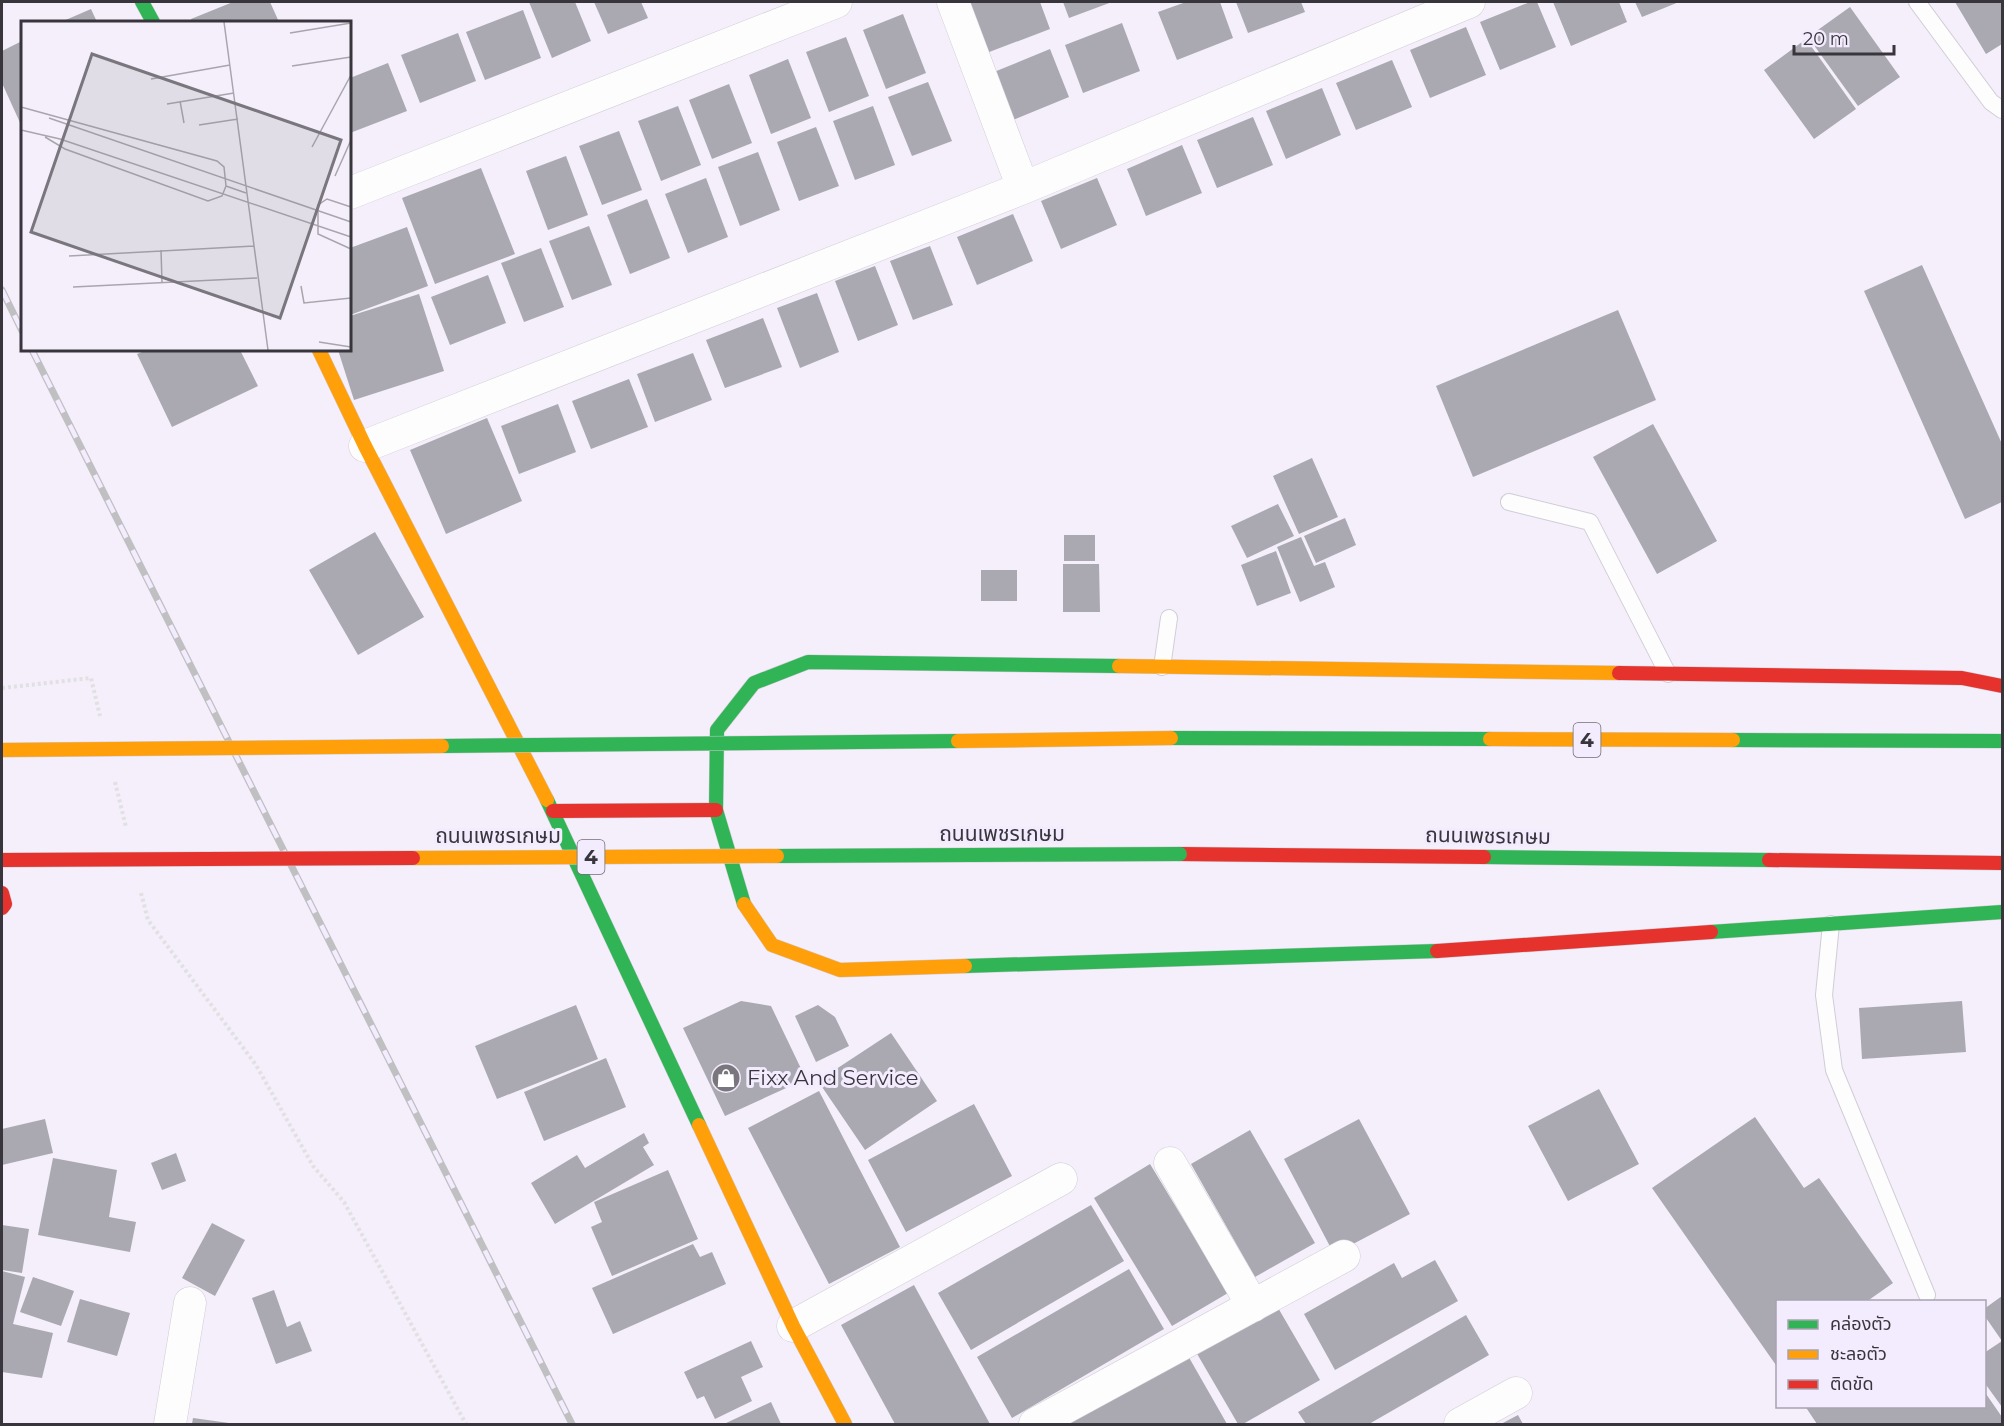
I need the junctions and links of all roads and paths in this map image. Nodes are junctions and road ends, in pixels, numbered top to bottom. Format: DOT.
graph roads {
  1 [pos="142,2"];
  2 [pos="836,2"];
  3 [pos="953,2"];
  4 [pos="1469,2"];
  5 [pos="1917,2"];
  6 [pos="152,21"];
  7 [pos="2002,110"];
  8 [pos="1023,189"];
  9 [pos="351,193"];
  10 [pos="319,351"];
  11 [pos="365,446"];
  12 [pos="1509,502"];
  13 [pos="1169,618"];
  14 [pos="1162,667"];
  15 [pos="1668,674"];
  16 [pos="2002,686"];
  17 [pos="2002,741"];
  18 [pos="2,750"];
  19 [pos="716,810"];
  20 [pos="553,811"];
  21 [pos="2,860"];
  22 [pos="2002,863"];
  23 [pos="2,893"];
  24 [pos="2,908"];
  25 [pos="2002,912"];
  26 [pos="1831,924"];
  27 [pos="256,1065"];
  28 [pos="1170,1163"];
  29 [pos="1062,1179"];
  30 [pos="1344,1256"];
  31 [pos="1927,1295"];
  32 [pos="190,1303"];
  33 [pos="1253,1306"];
  34 [pos="793,1326"];
  35 [pos="1516,1393"];
  36 [pos="170,1425"];
  37 [pos="466,1425"];
  38 [pos="845,1425"];
  39 [pos="1035,1425"];
  40 [pos="1460,1425"];
  1 -- 6 [label="main road"];
  2 -- 9 [label="street"];
  3 -- 8 [label="street"];
  4 -- 8 [label="street"];
  5 -- 7 [label="lane"];
  8 -- 11 [label="street"];
  10 -- 11 [label="main road"];
  11 -- 20 [label="main road"];
  12 -- 15 [label="lane"];
  13 -- 14 [label="lane"];
  14 -- 15 [label="main road"];
  14 -- 19 [label="main road"];
  15 -- 16 [label="main road"];
  17 -- 18 [label="main road, 4, bridge"];
  19 -- 20 [label="main road"];
  19 -- 26 [label="main road"];
  20 -- 34 [label="main road"];
  21 -- 22 [label="main road, ถนนเพชรเกษม / 4, bridge"];
  23 -- 24 [label="main road"];
  25 -- 26 [label="main road"];
  26 -- 31 [label="lane"];
  27 -- 37 [label="path"];
  28 -- 33 [label="street"];
  29 -- 34 [label="street"];
  30 -- 33 [label="street"];
  32 -- 36 [label="street"];
  33 -- 39 [label="street"];
  34 -- 38 [label="main road"];
  35 -- 40 [label="street"];
}
